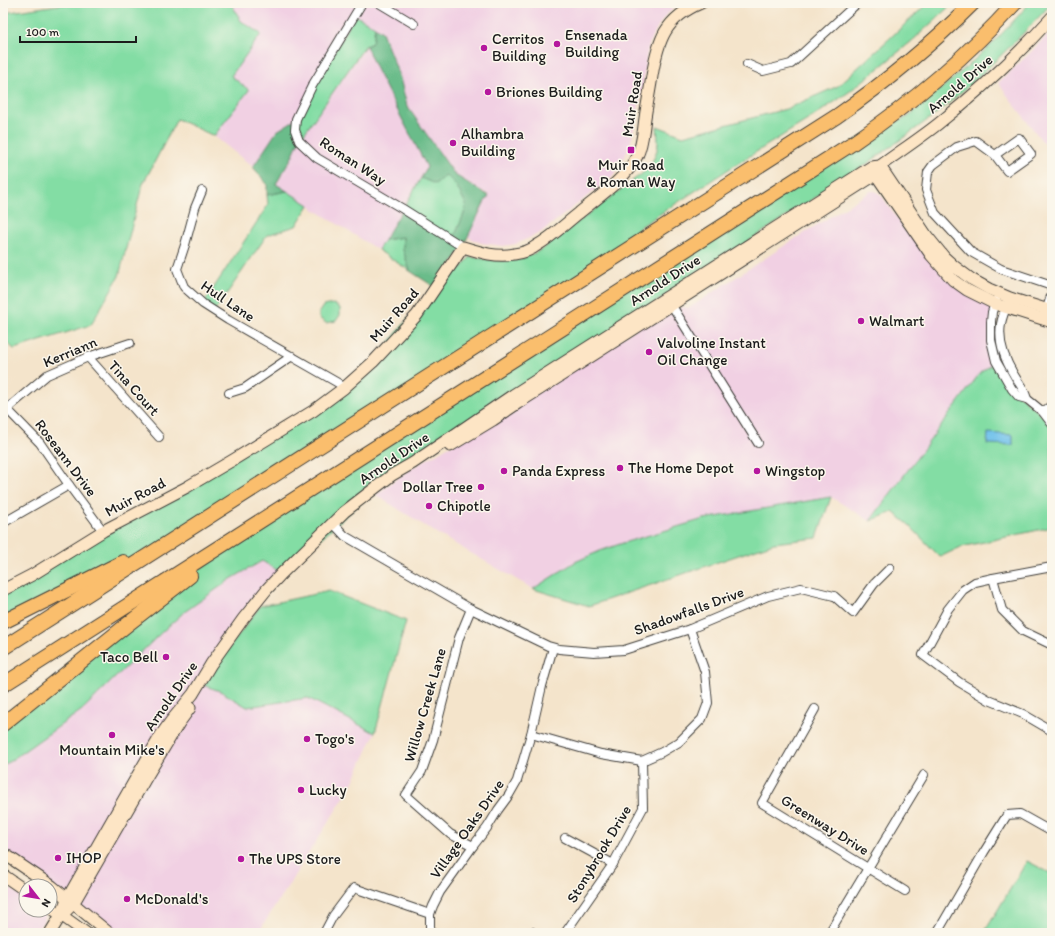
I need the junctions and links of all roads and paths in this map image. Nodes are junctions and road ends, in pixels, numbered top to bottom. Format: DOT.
graph roads {
  1 [pos="362,3"];
  2 [pos="378,3"];
  3 [pos="701,3"];
  4 [pos="973,3"];
  5 [pos="1015,3"];
  6 [pos="853,4"];
  7 [pos="1052,17"];
  8 [pos="414,24"];
  9 [pos="747,64"];
  10 [pos="995,155"];
  11 [pos="876,169"];
  12 [pos="202,191"];
  13 [pos="463,247"];
  14 [pos="1052,286"];
  15 [pos="1052,293"];
  16 [pos="997,299"];
  17 [pos="669,302"];
  18 [pos="1008,303"];
  19 [pos="1049,315"];
  20 [pos="130,343"];
  21 [pos="292,356"];
  22 [pos="88,357"];
  23 [pos="344,388"];
  24 [pos="229,393"];
  25 [pos="1027,399"];
  26 [pos="1052,405"];
  27 [pos="5,407"];
  28 [pos="1043,412"];
  29 [pos="1052,424"];
  30 [pos="159,436"];
  31 [pos="758,443"];
  32 [pos="70,485"];
  33 [pos="263,520"];
  34 [pos="3,523"];
  35 [pos="335,525"];
  36 [pos="103,531"];
  37 [pos="185,532"];
  38 [pos="1052,567"];
  39 [pos="890,568"];
  40 [pos="993,578"];
  41 [pos="3,590"];
  42 [pos="472,609"];
  43 [pos="3,622"];
  44 [pos="690,629"];
  45 [pos="1052,645"];
  46 [pos="3,648"];
  47 [pos="553,648"];
  48 [pos="3,685"];
  49 [pos="816,709"];
  50 [pos="3,724"];
  51 [pos="1052,731"];
  52 [pos="532,734"];
  53 [pos="642,761"];
  54 [pos="924,774"];
  55 [pos="1052,832"];
  56 [pos="565,838"];
  57 [pos="473,846"];
  58 [pos="3,853"];
  59 [pos="613,864"];
  60 [pos="868,868"];
  61 [pos="3,875"];
  62 [pos="18,885"];
  63 [pos="905,891"];
  64 [pos="70,902"];
  65 [pos="58,913"];
  66 [pos="430,914"];
  67 [pos="61,915"];
  68 [pos="50,933"];
  69 [pos="86,933"];
  70 [pos="109,933"];
  71 [pos="324,933"];
  72 [pos="430,933"];
  73 [pos="565,933"];
  74 [pos="829,933"];
  75 [pos="937,933"];
  1 -- 13 [label="street, Roman Way"];
  2 -- 8 [label="street"];
  3 -- 13 [label="street, Muir Road"];
  4 -- 37 [label="highway"];
  5 -- 33 [label="highway"];
  6 -- 9 [label="street"];
  7 -- 11 [label="street, Arnold Drive"];
  10 -- 14 [label="street"];
  11 -- 16 [label="street"];
  11 -- 17 [label="street, Arnold Drive"];
  12 -- 21 [label="street, Hull Lane"];
  13 -- 23 [label="street, Muir Road"];
  15 -- 19 [label="street"];
  16 -- 18 [label="street"];
  16 -- 25 [label="street"];
  17 -- 31 [label="street"];
  17 -- 35 [label="street, Arnold Drive"];
  18 -- 19 [label="street"];
  18 -- 25 [label="street"];
  20 -- 22 [label="street, Kerriann"];
  21 -- 23 [label="street, Hull Lane"];
  21 -- 24 [label="street"];
  22 -- 27 [label="street, Kerriann"];
  22 -- 30 [label="street, Tina Court"];
  23 -- 36 [label="street, Muir Road"];
  25 -- 28 [label="street"];
  26 -- 28 [label="street"];
  27 -- 32 [label="street, Roseann Drive"];
  28 -- 29 [label="street"];
  32 -- 34 [label="street"];
  32 -- 36 [label="street, Roseann Drive"];
  33 -- 48 [label="highway"];
  33 -- 50 [label="highway"];
  35 -- 42 [label="street, Shadowfalls Drive"];
  35 -- 64 [label="street, Arnold Drive"];
  36 -- 41 [label="street, Muir Road"];
  37 -- 43 [label="highway"];
  37 -- 46 [label="highway"];
  38 -- 40 [label="street"];
  39 -- 44 [label="street, Shadowfalls Drive"];
  40 -- 45 [label="street"];
  40 -- 51 [label="street"];
  42 -- 47 [label="street, Shadowfalls Drive"];
  42 -- 57 [label="street, Willow Creek Lane"];
  44 -- 47 [label="street, Shadowfalls Drive"];
  44 -- 53 [label="street"];
  47 -- 52 [label="street, Village Oaks Drive"];
  49 -- 60 [label="street, Greenway Drive"];
  52 -- 53 [label="street"];
  52 -- 57 [label="street, Village Oaks Drive"];
  53 -- 59 [label="street, Stonybrook Drive"];
  54 -- 60 [label="street"];
  55 -- 75 [label="street"];
  56 -- 59 [label="street"];
  57 -- 66 [label="street, Village Oaks Drive"];
  58 -- 64 [label="street"];
  59 -- 73 [label="street, Stonybrook Drive"];
  60 -- 63 [label="street, Greenway Drive"];
  60 -- 74 [label="street"];
  61 -- 62 [label="street"];
  64 -- 67 [label="street, Arnold Drive"];
  64 -- 70 [label="street"];
  65 -- 67 [label="street"];
  66 -- 71 [label="street"];
  66 -- 72 [label="street, Village Oaks Drive"];
  67 -- 68 [label="street, Arnold Drive"];
  67 -- 69 [label="street"];
}
